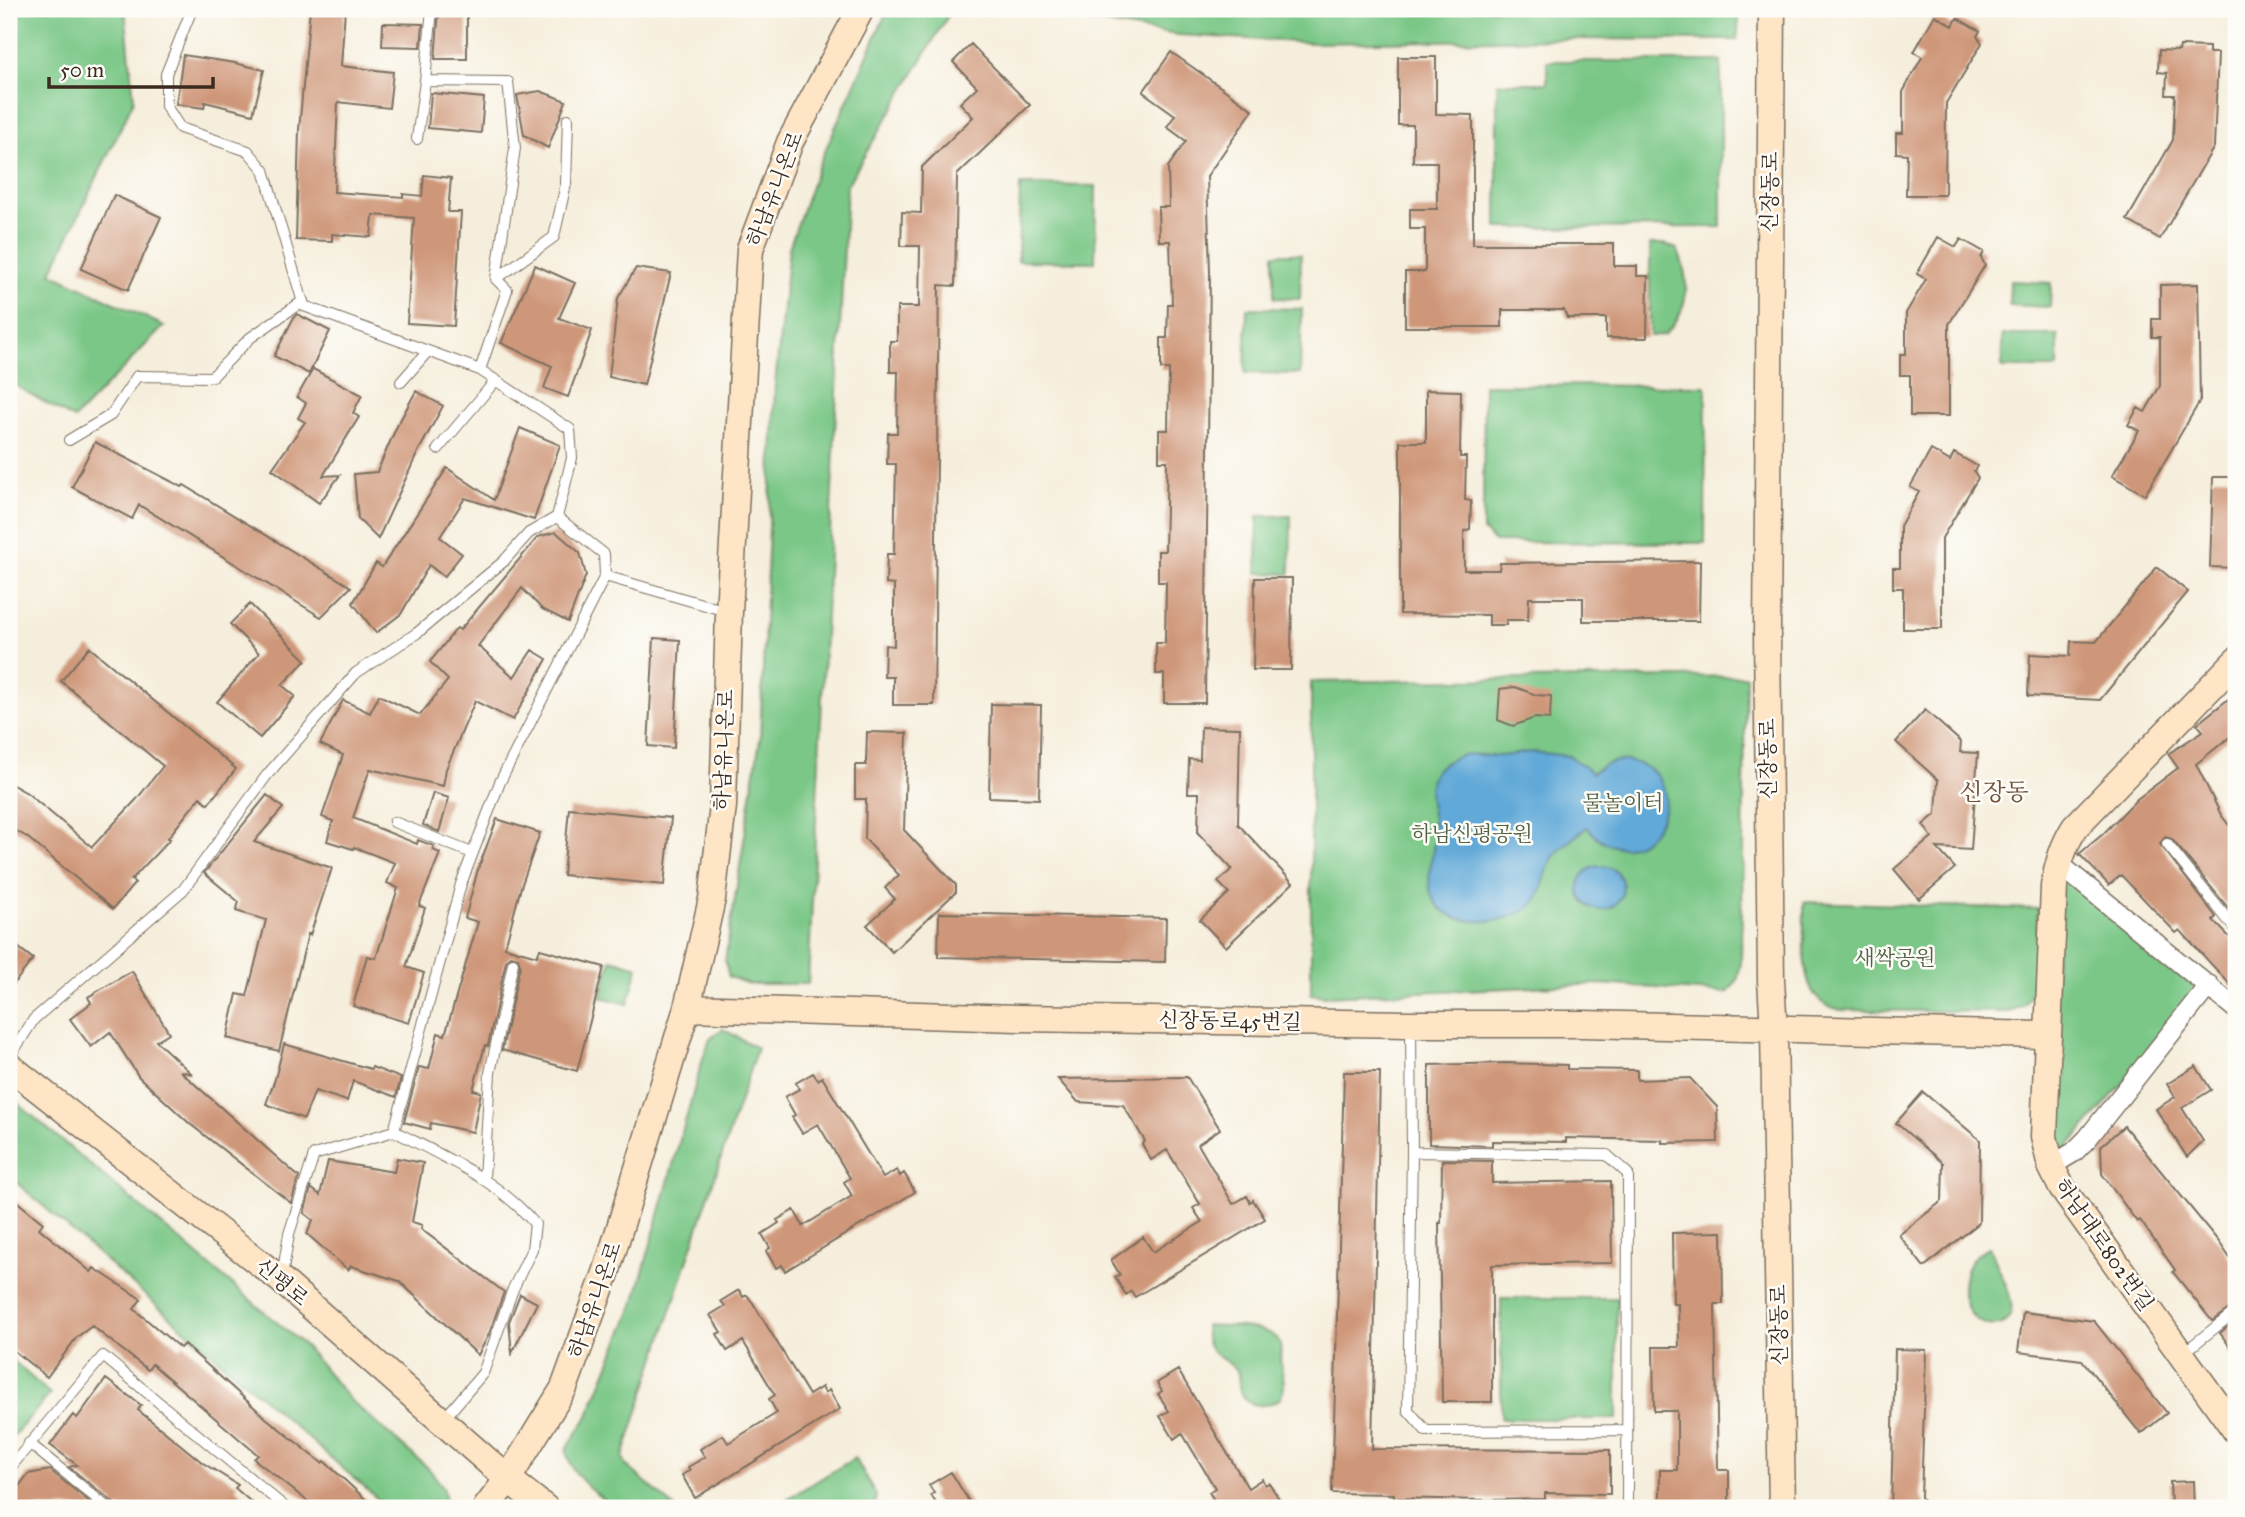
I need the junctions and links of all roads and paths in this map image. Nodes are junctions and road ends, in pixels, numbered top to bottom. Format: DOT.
graph roads {
  1 [pos="192,9"];
  2 [pos="432,9"];
  3 [pos="861,9"];
  4 [pos="1772,9"];
  5 [pos="425,81"];
  6 [pos="568,119"];
  7 [pos="417,139"];
  8 [pos="496,279"];
  9 [pos="303,300"];
  10 [pos="428,351"];
  11 [pos="481,370"];
  12 [pos="496,380"];
  13 [pos="401,382"];
  14 [pos="69,440"];
  15 [pos="438,449"];
  16 [pos="557,517"];
  17 [pos="606,576"];
  18 [pos="729,612"];
  19 [pos="2236,661"];
  20 [pos="394,822"];
  21 [pos="2166,844"];
  22 [pos="472,853"];
  23 [pos="2058,863"];
  24 [pos="2233,919"];
  25 [pos="2236,930"];
  26 [pos="513,963"];
  27 [pos="2209,985"];
  28 [pos="687,1008"];
  29 [pos="2236,1009"];
  30 [pos="1411,1024"];
  31 [pos="1774,1030"];
  32 [pos="2047,1035"];
  33 [pos="9,1058"];
  34 [pos="9,1066"];
  35 [pos="394,1130"];
  36 [pos="1412,1152"];
  37 [pos="2051,1166"];
  38 [pos="484,1178"];
  39 [pos="281,1280"];
  40 [pos="2236,1311"];
  41 [pos="2181,1354"];
  42 [pos="442,1421"];
  43 [pos="1627,1430"];
  44 [pos="2236,1431"];
  45 [pos="30,1443"];
  46 [pos="9,1469"];
  47 [pos="508,1479"];
  48 [pos="108,1508"];
  49 [pos="286,1508"];
  50 [pos="486,1508"];
  51 [pos="545,1508"];
  52 [pos="1627,1508"];
  53 [pos="1782,1508"];
  1 -- 9 [label="lane"];
  2 -- 5 [label="lane"];
  3 -- 18 [label="main road, 하남유니온로"];
  4 -- 31 [label="main road, 신장동로"];
  5 -- 7 [label="lane"];
  5 -- 8 [label="lane"];
  6 -- 8 [label="lane"];
  8 -- 11 [label="lane"];
  9 -- 10 [label="lane"];
  9 -- 14 [label="lane"];
  10 -- 11 [label="lane"];
  10 -- 13 [label="lane"];
  11 -- 12 [label="lane"];
  12 -- 15 [label="lane"];
  12 -- 16 [label="lane"];
  16 -- 17 [label="lane"];
  16 -- 33 [label="lane"];
  17 -- 18 [label="lane"];
  17 -- 22 [label="lane"];
  18 -- 28 [label="main road, 하남유니온로"];
  19 -- 23 [label="main road, 하남대로802번길"];
  20 -- 22 [label="lane"];
  21 -- 24 [label="lane"];
  22 -- 35 [label="lane"];
  23 -- 27 [label="street"];
  23 -- 32 [label="main road, 하남대로802번길"];
  24 -- 25 [label="lane"];
  26 -- 38 [label="lane"];
  27 -- 29 [label="street"];
  27 -- 37 [label="street"];
  28 -- 30 [label="main road, 신장동로45번길"];
  28 -- 47 [label="main road, 하남유니온로"];
  30 -- 31 [label="main road, 신장동로45번길"];
  30 -- 36 [label="lane"];
  31 -- 32 [label="main road"];
  31 -- 53 [label="main road, 신장동로"];
  32 -- 37 [label="main road, 하남대로802번길"];
  34 -- 39 [label="main road, 신평로"];
  35 -- 38 [label="lane"];
  35 -- 39 [label="lane"];
  36 -- 43 [label="lane"];
  36 -- 43 [label="lane"];
  37 -- 41 [label="main road, 하남대로802번길"];
  38 -- 42 [label="lane"];
  39 -- 42 [label="main road, 신평로"];
  40 -- 41 [label="lane"];
  41 -- 44 [label="main road, 하남대로802번길"];
  42 -- 47 [label="main road, 신평로"];
  43 -- 52 [label="lane"];
  45 -- 46 [label="lane"];
  45 -- 48 [label="lane"];
  45 -- 49 [label="lane"];
  47 -- 50 [label="main road, 하남유니온로"];
  47 -- 51 [label="main road, 신평로"];
}
